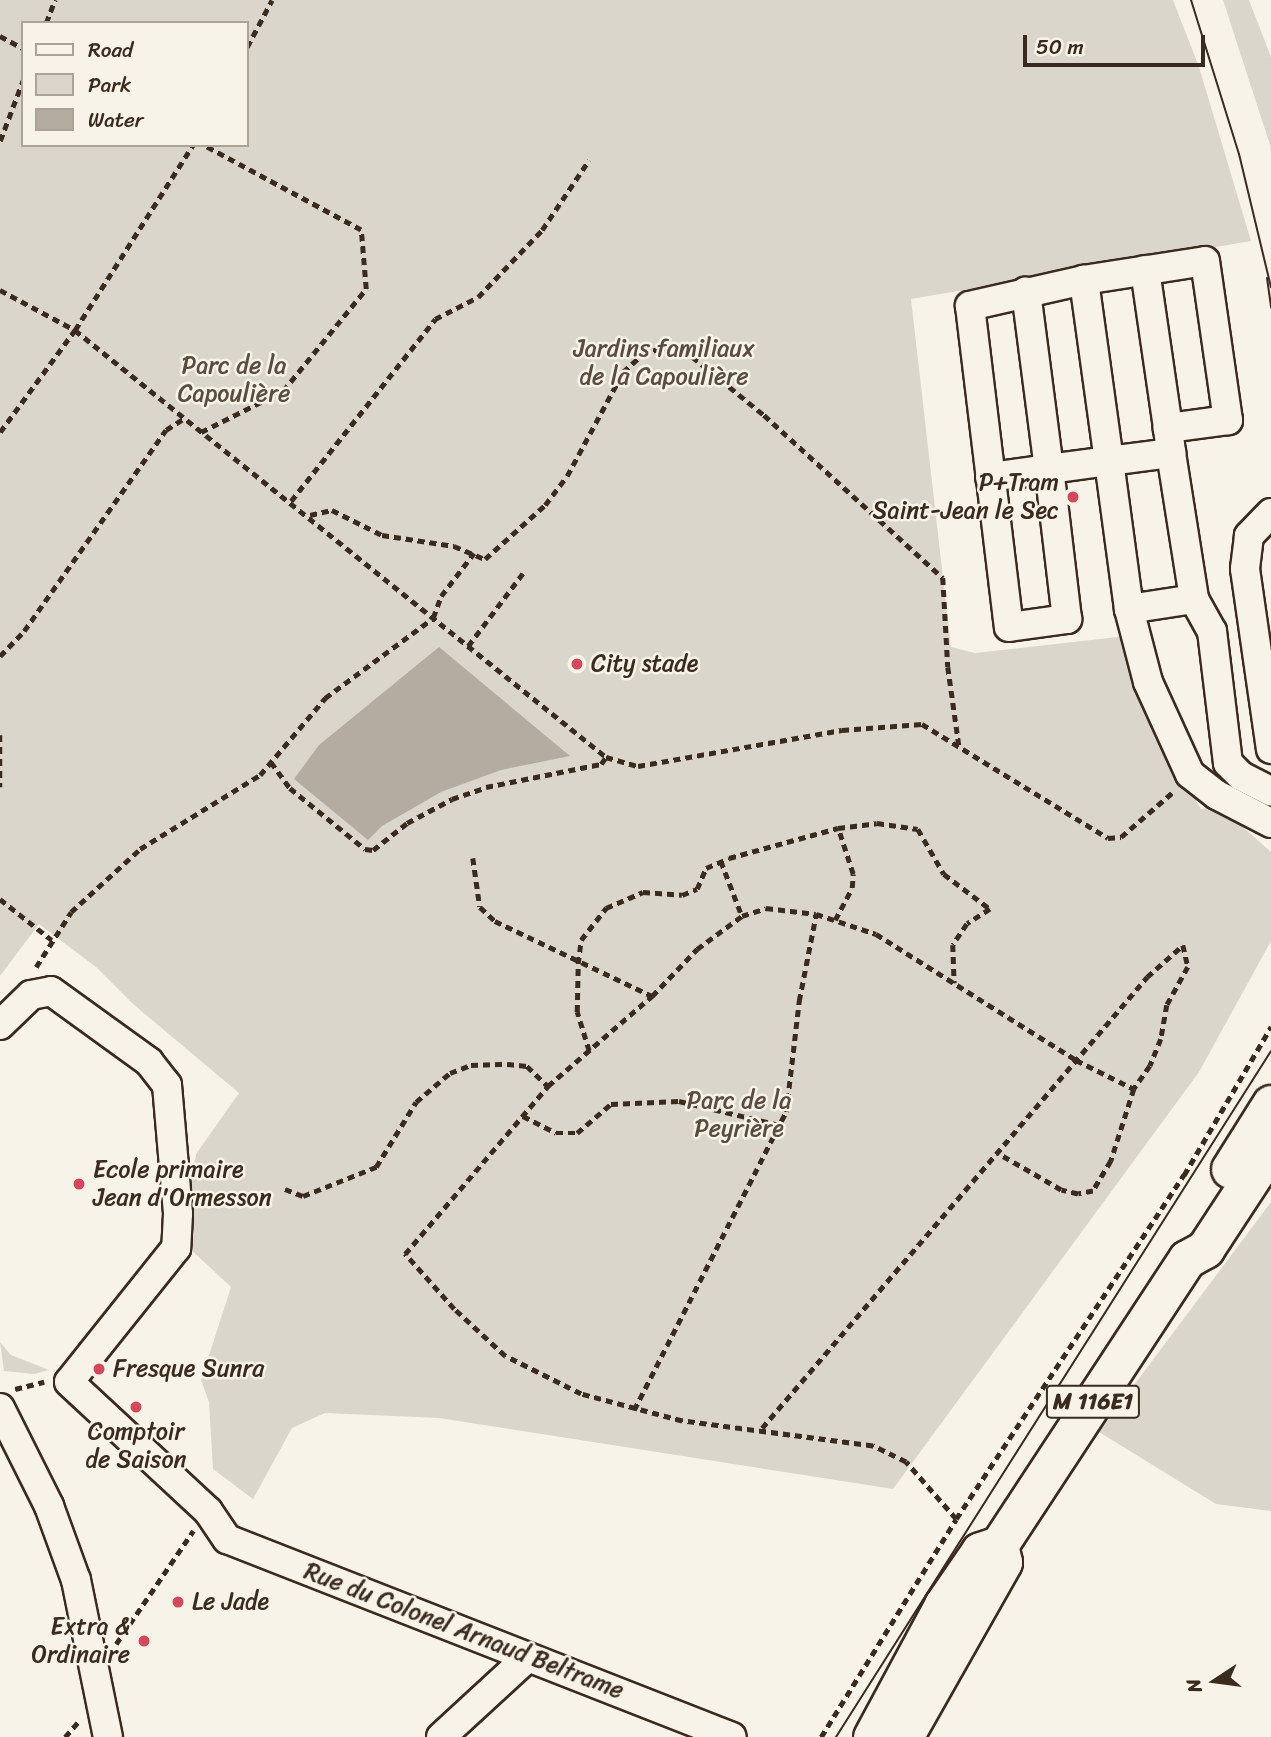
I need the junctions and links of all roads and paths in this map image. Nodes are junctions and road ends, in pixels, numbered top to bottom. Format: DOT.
graph roads {
  1 [pos="55,0"];
  2 [pos="272,0"];
  3 [pos="47,21"];
  4 [pos="0,36"];
  5 [pos="248,45"];
  6 [pos="21,47"];
  7 [pos="21,85"];
  8 [pos="0,141"];
  9 [pos="192,147"];
  10 [pos="207,147"];
  11 [pos="589,160"];
  12 [pos="1145,270"];
  13 [pos="1084,280"];
  14 [pos="0,290"];
  15 [pos="1026,290"];
  16 [pos="75,330"];
  17 [pos="183,419"];
  18 [pos="0,432"];
  19 [pos="201,432"];
  20 [pos="1170,441"];
  21 [pos="1109,461"];
  22 [pos="1049,469"];
  23 [pos="990,477"];
  24 [pos="291,501"];
  25 [pos="1271,513"];
  26 [pos="310,516"];
  27 [pos="474,552"];
  28 [pos="523,573"];
  29 [pos="1194,599"];
  30 [pos="1129,609"];
  31 [pos="433,618"];
  32 [pos="468,646"];
  33 [pos="0,656"];
  34 [pos="0,735"];
  35 [pos="959,746"];
  36 [pos="1271,749"];
  37 [pos="606,757"];
  38 [pos="271,762"];
  39 [pos="1190,774"];
  40 [pos="0,787"];
  41 [pos="1271,791"];
  42 [pos="1271,823"];
  43 [pos="838,828"];
  44 [pos="473,858"];
  45 [pos="721,861"];
  46 [pos="0,899"];
  47 [pos="816,914"];
  48 [pos="742,916"];
  49 [pos="835,920"];
  50 [pos="52,940"];
  51 [pos="578,964"];
  52 [pos="954,983"];
  53 [pos="31,995"];
  54 [pos="652,996"];
  55 [pos="0,1025"];
  56 [pos="1271,1027"];
  57 [pos="589,1051"];
  58 [pos="1076,1060"];
  59 [pos="548,1086"];
  60 [pos="1134,1089"];
  61 [pos="1271,1104"];
  62 [pos="523,1116"];
  63 [pos="780,1125"];
  64 [pos="1271,1148"];
  65 [pos="996,1153"];
  66 [pos="285,1189"];
  67 [pos="1187,1259"];
  68 [pos="69,1382"];
  69 [pos="6,1399"];
  70 [pos="634,1410"];
  71 [pos="761,1429"];
  72 [pos="208,1511"];
  73 [pos="956,1520"];
  74 [pos="999,1545"];
  75 [pos="943,1605"];
  76 [pos="922,1647"];
  77 [pos="528,1657"];
  78 [pos="97,1673"];
  79 [pos="108,1737"];
  80 [pos="441,1737"];
  81 [pos="732,1737"];
  82 [pos="821,1737"];
  83 [pos="854,1737"];
  84 [pos="872,1737"];
  85 [pos="884,1737"];
  86 [pos="904,1737"];
  1 -- 3 [label="path"];
  2 -- 5 [label="path"];
  4 -- 6 [label="path"];
  7 -- 8 [label="path"];
  9 -- 16 [label="path"];
  10 -- 19 [label="path"];
  11 -- 24 [label="path"];
  12 -- 13 [label="street"];
  12 -- 20 [label="street"];
  12 -- 20 [label="street"];
  13 -- 15 [label="street"];
  13 -- 21 [label="street"];
  14 -- 16 [label="path"];
  15 -- 22 [label="street"];
  15 -- 23 [label="street"];
  16 -- 17 [label="path"];
  16 -- 18 [label="path"];
  17 -- 19 [label="path"];
  17 -- 33 [label="path"];
  19 -- 24 [label="path"];
  20 -- 21 [label="street"];
  20 -- 29 [label="street"];
  21 -- 22 [label="street"];
  21 -- 30 [label="street"];
  22 -- 23 [label="street"];
  22 -- 23 [label="street"];
  24 -- 26 [label="path"];
  25 -- 36 [label="street"];
  26 -- 27 [label="path"];
  26 -- 31 [label="path"];
  27 -- 31 [label="path"];
  27 -- 35 [label="path"];
  28 -- 32 [label="path"];
  29 -- 30 [label="street"];
  29 -- 41 [label="street"];
  30 -- 39 [label="street"];
  31 -- 32 [label="path"];
  31 -- 38 [label="path"];
  32 -- 37 [label="path"];
  34 -- 40 [label="path"];
  35 -- 37 [label="path"];
  35 -- 39 [label="path"];
  37 -- 38 [label="path"];
  38 -- 50 [label="path"];
  39 -- 42 [label="street"];
  43 -- 45 [label="path"];
  43 -- 49 [label="path"];
  43 -- 52 [label="path"];
  44 -- 51 [label="path"];
  45 -- 48 [label="path"];
  45 -- 51 [label="path"];
  46 -- 50 [label="path"];
  47 -- 48 [label="path"];
  47 -- 49 [label="path"];
  47 -- 63 [label="path"];
  48 -- 54 [label="path"];
  49 -- 52 [label="path"];
  50 -- 53 [label="path"];
  51 -- 54 [label="path"];
  51 -- 57 [label="path"];
  52 -- 58 [label="path"];
  53 -- 55 [label="street"];
  53 -- 68 [label="street"];
  54 -- 57 [label="path"];
  56 -- 73 [label="path"];
  57 -- 59 [label="path"];
  58 -- 60 [label="path"];
  58 -- 60 [label="path"];
  58 -- 65 [label="path"];
  59 -- 62 [label="path"];
  59 -- 66 [label="path"];
  60 -- 65 [label="path"];
  61 -- 67 [label="main road, M 116E1"];
  62 -- 63 [label="path"];
  62 -- 70 [label="path"];
  63 -- 70 [label="path"];
  64 -- 67 [label="main road, M 116E1"];
  65 -- 71 [label="path"];
  67 -- 74 [label="main road, M 116E1"];
  68 -- 69 [label="path"];
  68 -- 72 [label="street, Rue du Colonel Arnaud Beltrame"];
  69 -- 78 [label="street"];
  70 -- 71 [label="path"];
  71 -- 73 [label="path"];
  72 -- 77 [label="street, Rue du Colonel Arnaud Beltrame"];
  72 -- 78 [label="path"];
  73 -- 82 [label="path"];
  74 -- 75 [label="main road, M 116E1"];
  74 -- 86 [label="main road, M 116E1"];
  75 -- 76 [label="main road, M 116E1"];
  75 -- 85 [label="main road, M 116E1"];
  76 -- 83 [label="main road, M 116E1"];
  76 -- 84 [label="main road, M 116E1"];
  77 -- 80 [label="street"];
  77 -- 81 [label="street, Rue du Colonel Arnaud Beltrame"];
  78 -- 79 [label="street"];
}
